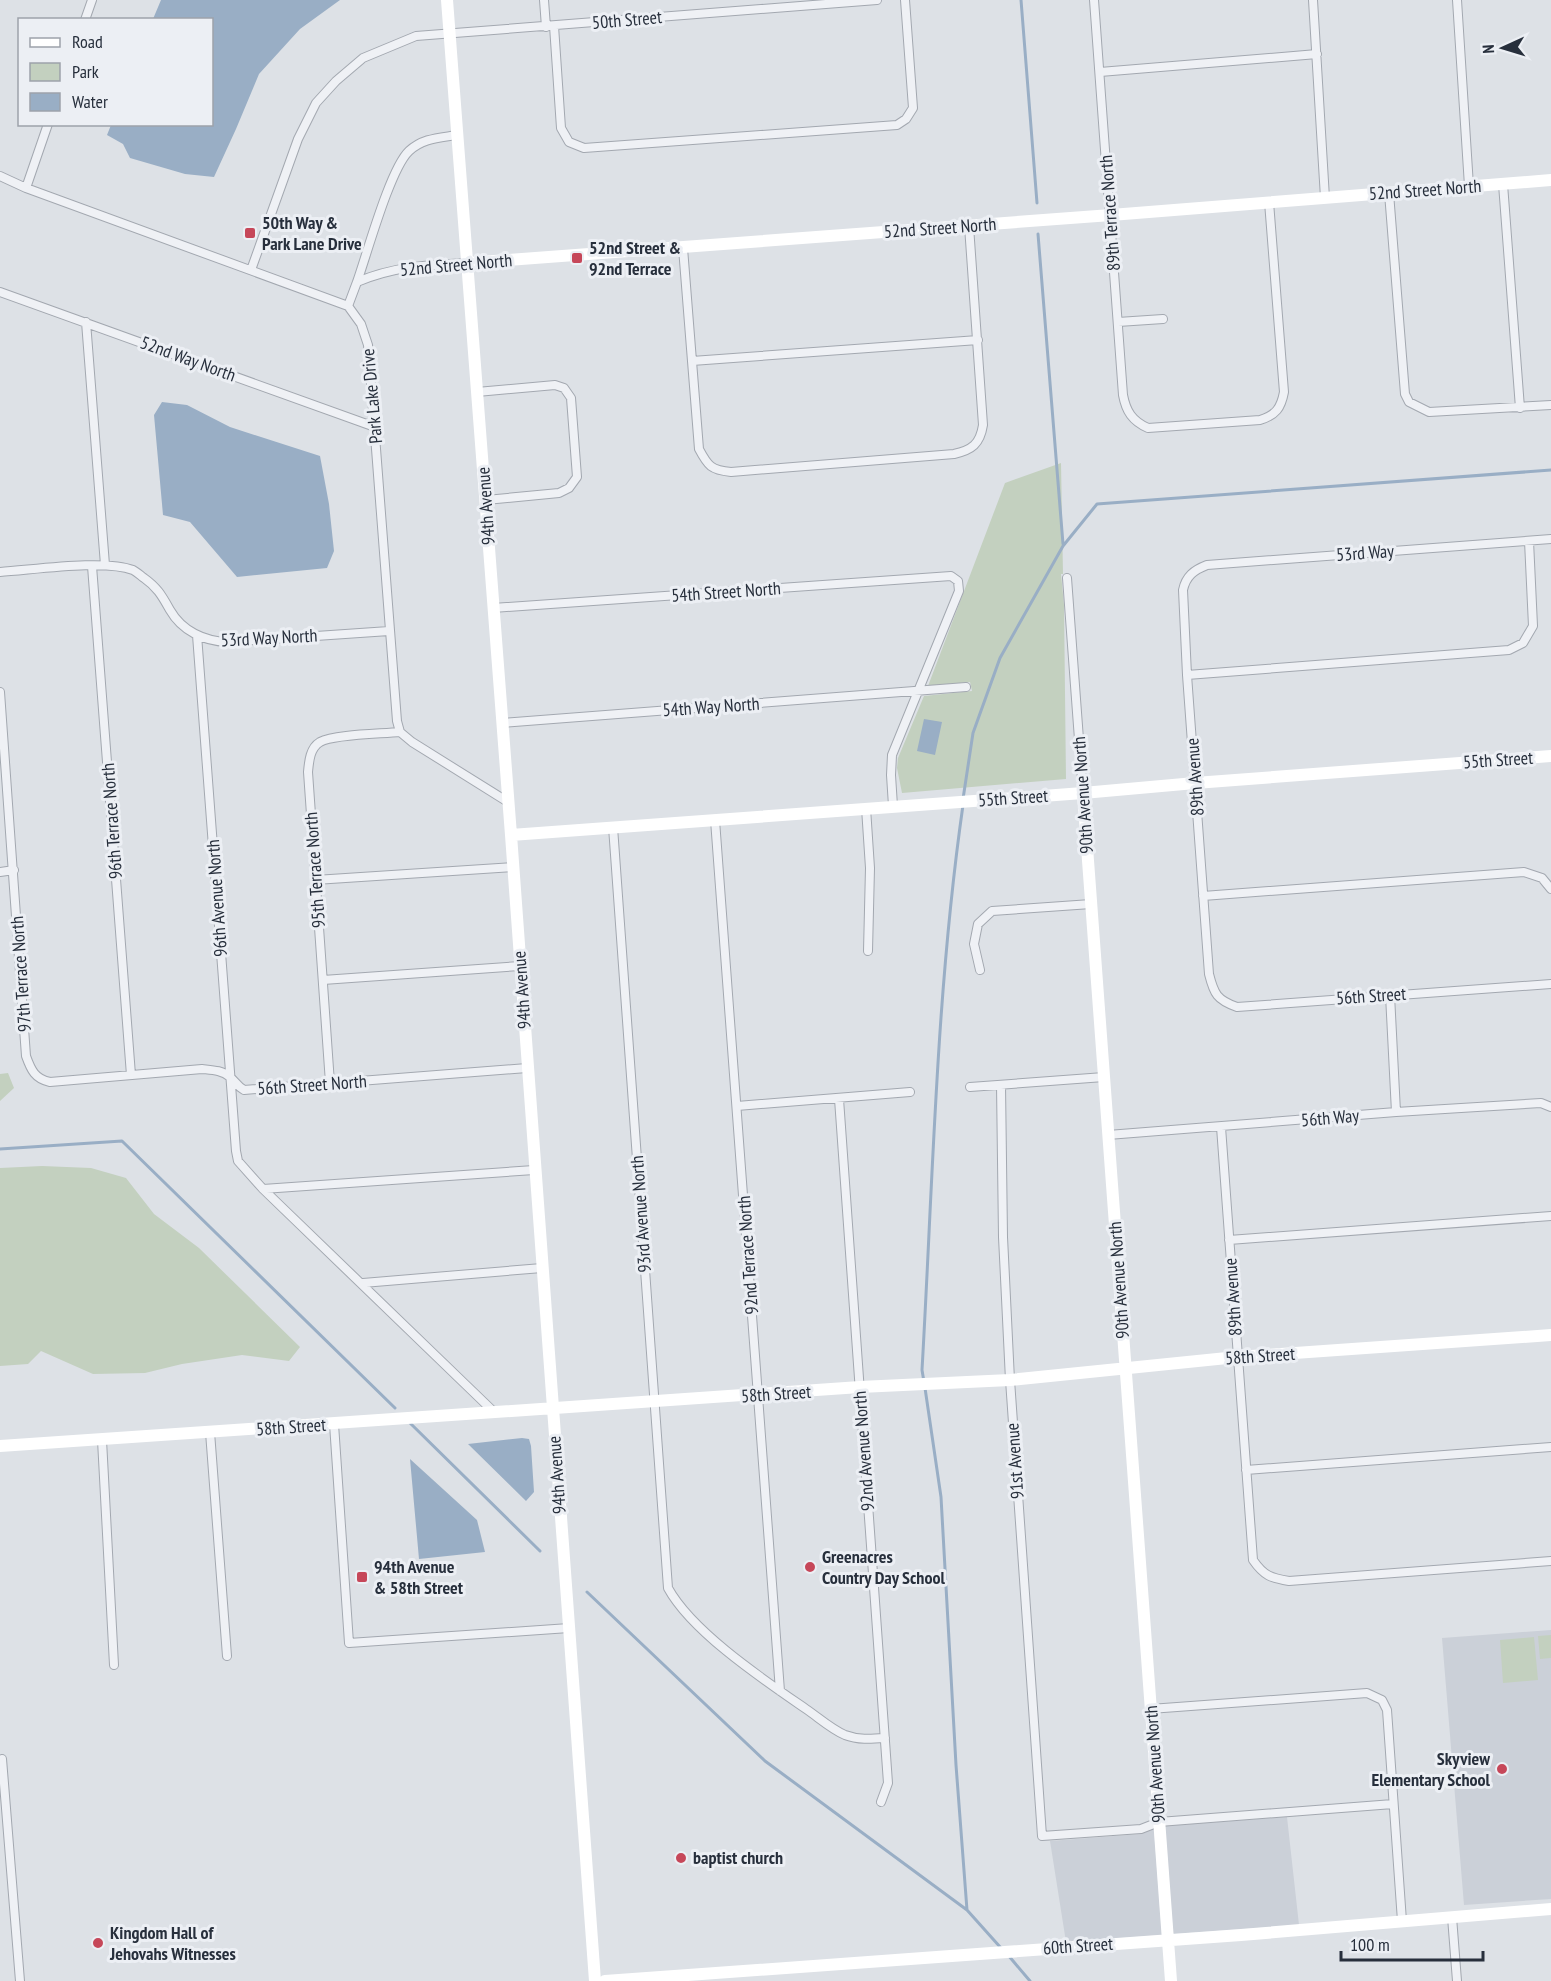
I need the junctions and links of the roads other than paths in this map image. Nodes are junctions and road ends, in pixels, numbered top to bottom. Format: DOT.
graph roads {
  1 [pos="92,0"];
  2 [pos="447,0"];
  3 [pos="544,0"];
  4 [pos="877,0"];
  5 [pos="905,0"];
  6 [pos="1094,0"];
  7 [pos="1313,0"];
  8 [pos="1457,0"];
  9 [pos="86,18"];
  10 [pos="550,27"];
  11 [pos="449,33"];
  12 [pos="1317,54"];
  13 [pos="1100,72"];
  14 [pos="47,126"];
  15 [pos="457,135"];
  16 [pos="0,176"];
  17 [pos="1551,180"];
  18 [pos="1503,184"];
  19 [pos="1469,186"];
  20 [pos="26,188"];
  21 [pos="1389,193"];
  22 [pos="1325,198"];
  23 [pos="1269,202"];
  24 [pos="1111,215"];
  25 [pos="969,226"];
  26 [pos="683,248"];
  27 [pos="468,263"];
  28 [pos="251,270"];
  29 [pos="357,282"];
  30 [pos="0,291"];
  31 [pos="348,306"];
  32 [pos="1163,319"];
  33 [pos="86,322"];
  34 [pos="1118,322"];
  35 [pos="978,340"];
  36 [pos="692,361"];
  37 [pos="477,392"];
  38 [pos="1551,405"];
  39 [pos="1520,408"];
  40 [pos="375,427"];
  41 [pos="486,500"];
  42 [pos="1551,539"];
  43 [pos="1529,541"];
  44 [pos="105,565"];
  45 [pos="92,566"];
  46 [pos="0,572"];
  47 [pos="1067,578"];
  48 [pos="1185,580"];
  49 [pos="493,609"];
  50 [pos="390,631"];
  51 [pos="197,635"];
  52 [pos="1187,675"];
  53 [pos="966,687"];
  54 [pos="0,692"];
  55 [pos="919,692"];
  56 [pos="502,723"];
  57 [pos="400,732"];
  58 [pos="1551,756"];
  59 [pos="1196,783"];
  60 [pos="1083,793"];
  61 [pos="508,802"];
  62 [pos="893,806"];
  63 [pos="866,808"];
  64 [pos="715,820"];
  65 [pos="613,827"];
  66 [pos="511,835"];
  67 [pos="513,867"];
  68 [pos="14,870"];
  69 [pos="0,872"];
  70 [pos="315,880"];
  71 [pos="1551,889"];
  72 [pos="1203,896"];
  73 [pos="1091,904"];
  74 [pos="868,951"];
  75 [pos="520,966"];
  76 [pos="980,970"];
  77 [pos="1209,974"];
  78 [pos="323,980"];
  79 [pos="1551,984"];
  80 [pos="1390,995"];
  81 [pos="527,1068"];
  82 [pos="34,1075"];
  83 [pos="131,1075"];
  84 [pos="230,1077"];
  85 [pos="1104,1077"];
  86 [pos="330,1083"];
  87 [pos="1001,1085"];
  88 [pos="970,1088"];
  89 [pos="910,1092"];
  90 [pos="839,1099"];
  91 [pos="737,1106"];
  92 [pos="1551,1107"];
  93 [pos="1396,1112"];
  94 [pos="1221,1127"];
  95 [pos="1108,1135"];
  96 [pos="534,1170"];
  97 [pos="263,1189"];
  98 [pos="1551,1216"];
  99 [pos="1229,1240"];
  100 [pos="542,1268"];
  101 [pos="363,1283"];
  102 [pos="1551,1335"];
  103 [pos="1237,1357"];
  104 [pos="1125,1368"];
  105 [pos="1010,1380"];
  106 [pos="860,1388"];
  107 [pos="758,1395"];
  108 [pos="655,1402"];
  109 [pos="552,1408"];
  110 [pos="494,1412"];
  111 [pos="334,1424"];
  112 [pos="210,1432"];
  113 [pos="102,1440"];
  114 [pos="0,1446"];
  115 [pos="1551,1447"];
  116 [pos="1246,1470"];
  117 [pos="1551,1561"];
  118 [pos="569,1628"];
  119 [pos="227,1656"];
  120 [pos="114,1665"];
  121 [pos="780,1691"];
  122 [pos="1150,1709"];
  123 [pos="885,1738"];
  124 [pos="3,1759"];
  125 [pos="881,1802"];
  126 [pos="1394,1804"];
  127 [pos="1159,1822"];
  128 [pos="1551,1910"];
  129 [pos="1452,1917"];
  130 [pos="1402,1922"];
  131 [pos="1167,1939"];
  132 [pos="20,1981"];
  133 [pos="595,1981"];
  134 [pos="605,1981"];
  135 [pos="1171,1981"];
  136 [pos="1457,1981"];
  1 -- 9 [label="street"];
  2 -- 11 [label="street, 94th Avenue"];
  3 -- 10 [label="street"];
  4 -- 10 [label="street, 50th Street"];
  5 -- 10 [label="street"];
  6 -- 13 [label="street, 89th Terrace North"];
  7 -- 12 [label="street"];
  8 -- 19 [label="street"];
  10 -- 11 [label="street, 50th Street"];
  11 -- 15 [label="street, 94th Avenue"];
  11 -- 28 [label="street, 50th Street"];
  12 -- 13 [label="street"];
  12 -- 22 [label="street"];
  13 -- 24 [label="street, 89th Terrace North"];
  14 -- 20 [label="street"];
  15 -- 27 [label="street, 94th Avenue"];
  15 -- 29 [label="street"];
  16 -- 20 [label="street"];
  17 -- 18 [label="street, 52nd Street North"];
  18 -- 19 [label="street, 52nd Street North"];
  18 -- 39 [label="street"];
  19 -- 21 [label="street, 52nd Street North"];
  20 -- 28 [label="street"];
  21 -- 22 [label="street, 52nd Street North"];
  21 -- 39 [label="street"];
  22 -- 23 [label="street, 52nd Street North"];
  23 -- 24 [label="street, 52nd Street North"];
  23 -- 34 [label="street, 89th Terrace North"];
  24 -- 25 [label="street, 52nd Street North"];
  24 -- 34 [label="street, 89th Terrace North"];
  25 -- 26 [label="street, 52nd Street North"];
  25 -- 35 [label="street"];
  26 -- 27 [label="street, 52nd Street North"];
  26 -- 36 [label="street"];
  27 -- 29 [label="street, 52nd Street North"];
  27 -- 37 [label="street, 94th Avenue"];
  28 -- 31 [label="street"];
  29 -- 31 [label="street"];
  30 -- 33 [label="street, 52nd Way North"];
  31 -- 40 [label="street, Park Lake Drive"];
  32 -- 34 [label="street"];
  33 -- 40 [label="street, 52nd Way North"];
  33 -- 44 [label="street"];
  35 -- 36 [label="street"];
  35 -- 36 [label="street"];
  37 -- 41 [label="street, 94th Avenue"];
  37 -- 41 [label="street"];
  38 -- 39 [label="street"];
  40 -- 50 [label="street, Park Lake Drive"];
  41 -- 49 [label="street, 94th Avenue"];
  42 -- 43 [label="street, 53rd Way"];
  43 -- 48 [label="street, 53rd Way"];
  43 -- 52 [label="street"];
  44 -- 45 [label="street, 53rd Way North"];
  44 -- 51 [label="street, 53rd Way North"];
  45 -- 46 [label="street, 53rd Way North"];
  45 -- 83 [label="street, 96th Terrace North"];
  47 -- 60 [label="street, 90th Avenue North"];
  48 -- 52 [label="street, 89th Avenue"];
  49 -- 55 [label="street, 54th Street North"];
  49 -- 56 [label="street, 94th Avenue"];
  50 -- 51 [label="street, 53rd Way North"];
  50 -- 57 [label="street, Park Lake Drive"];
  51 -- 84 [label="street, 96th Avenue North"];
  52 -- 59 [label="street, 89th Avenue"];
  53 -- 55 [label="street, 54th Way North"];
  54 -- 68 [label="street, 97th Terrace North"];
  55 -- 56 [label="street, 54th Way North"];
  55 -- 62 [label="street"];
  56 -- 61 [label="street, 94th Avenue"];
  57 -- 61 [label="street"];
  57 -- 70 [label="street, 95th Terrace North"];
  58 -- 59 [label="street, 55th Street"];
  59 -- 60 [label="street, 55th Street"];
  59 -- 72 [label="street, 89th Avenue"];
  60 -- 62 [label="street, 55th Street"];
  60 -- 73 [label="street, 90th Avenue North"];
  61 -- 66 [label="street, 94th Avenue"];
  62 -- 63 [label="street, 55th Street"];
  63 -- 64 [label="street, 55th Street"];
  63 -- 74 [label="street"];
  64 -- 65 [label="street, 55th Street"];
  64 -- 91 [label="street, 92nd Terrace North"];
  65 -- 66 [label="street, 55th Street"];
  65 -- 108 [label="street, 93rd Avenue North"];
  66 -- 67 [label="street, 94th Avenue"];
  67 -- 70 [label="street"];
  67 -- 75 [label="street, 94th Avenue"];
  68 -- 69 [label="street"];
  68 -- 82 [label="street, 97th Terrace North"];
  70 -- 78 [label="street, 95th Terrace North"];
  71 -- 72 [label="street"];
  72 -- 77 [label="street, 89th Avenue"];
  73 -- 76 [label="street"];
  73 -- 85 [label="street, 90th Avenue North"];
  75 -- 78 [label="street"];
  75 -- 81 [label="street, 94th Avenue"];
  77 -- 80 [label="street, 56th Street"];
  78 -- 86 [label="street, 95th Terrace North"];
  79 -- 80 [label="street, 56th Street"];
  80 -- 93 [label="street"];
  81 -- 86 [label="street, 56th Street North"];
  81 -- 96 [label="street, 94th Avenue"];
  82 -- 83 [label="street, 56th Street North"];
  83 -- 84 [label="street, 56th Street North"];
  84 -- 86 [label="street, 56th Street North"];
  84 -- 97 [label="street, 96th Avenue North"];
  85 -- 87 [label="street"];
  85 -- 95 [label="street, 90th Avenue North"];
  87 -- 88 [label="street"];
  87 -- 105 [label="street, 91st Avenue"];
  89 -- 90 [label="street"];
  90 -- 91 [label="street"];
  90 -- 106 [label="street, 92nd Avenue North"];
  91 -- 107 [label="street, 92nd Terrace North"];
  92 -- 93 [label="street, 56th Way"];
  93 -- 94 [label="street, 56th Way"];
  94 -- 95 [label="street, 56th Way"];
  94 -- 99 [label="street, 89th Avenue"];
  95 -- 104 [label="street, 90th Avenue North"];
  96 -- 97 [label="street"];
  96 -- 100 [label="street, 94th Avenue"];
  97 -- 101 [label="street"];
  98 -- 99 [label="street"];
  99 -- 103 [label="street, 89th Avenue"];
  100 -- 101 [label="street"];
  100 -- 109 [label="street, 94th Avenue"];
  101 -- 110 [label="street"];
  102 -- 103 [label="street, 58th Street"];
  103 -- 104 [label="street, 58th Street"];
  103 -- 116 [label="street, 89th Avenue"];
  104 -- 105 [label="street, 58th Street"];
  104 -- 122 [label="street, 90th Avenue North"];
  105 -- 106 [label="street, 58th Street"];
  105 -- 127 [label="street, 91st Avenue"];
  106 -- 107 [label="street, 58th Street"];
  106 -- 123 [label="street, 92nd Avenue North"];
  107 -- 108 [label="street, 58th Street"];
  107 -- 121 [label="street, 92nd Terrace North"];
  108 -- 109 [label="street, 58th Street"];
  108 -- 121 [label="street, 93rd Avenue North"];
  109 -- 110 [label="street, 58th Street"];
  109 -- 118 [label="street, 94th Avenue"];
  110 -- 111 [label="street, 58th Street"];
  111 -- 112 [label="street, 58th Street"];
  111 -- 118 [label="street"];
  112 -- 113 [label="street, 58th Street"];
  112 -- 119 [label="street"];
  113 -- 114 [label="street, 58th Street"];
  113 -- 120 [label="street"];
  115 -- 116 [label="street"];
  116 -- 117 [label="street, 89th Avenue"];
  118 -- 133 [label="street, 94th Avenue"];
  121 -- 123 [label="street"];
  122 -- 126 [label="street"];
  122 -- 127 [label="street, 90th Avenue North"];
  123 -- 125 [label="street, 92nd Avenue North"];
  124 -- 132 [label="street"];
  126 -- 127 [label="street"];
  126 -- 130 [label="street"];
  127 -- 131 [label="street, 90th Avenue North"];
  128 -- 129 [label="street, 60th Street"];
  129 -- 130 [label="street, 60th Street"];
  129 -- 136 [label="street"];
  130 -- 131 [label="street, 60th Street"];
  131 -- 134 [label="street, 60th Street"];
  131 -- 135 [label="street, 90th Avenue North"];
}
